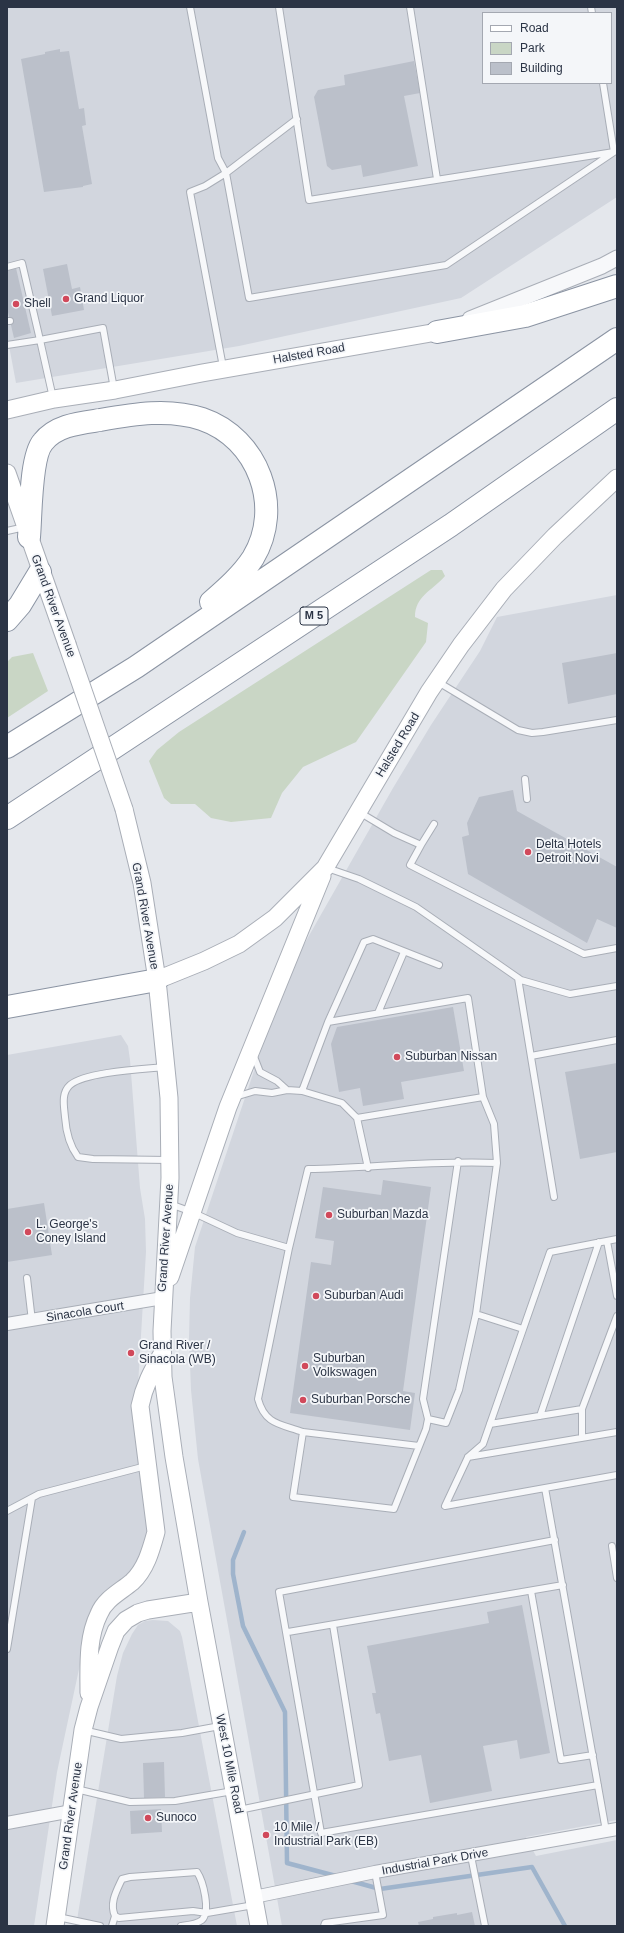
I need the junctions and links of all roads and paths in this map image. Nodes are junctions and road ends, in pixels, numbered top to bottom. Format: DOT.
graph roads {
  1 [pos="190,7"];
  2 [pos="280,7"];
  3 [pos="410,7"];
  4 [pos="603,84"];
  5 [pos="297,120"];
  6 [pos="614,152"];
  7 [pos="226,173"];
  8 [pos="437,179"];
  9 [pos="617,258"];
  10 [pos="7,267"];
  11 [pos="27,282"];
  12 [pos="20,284"];
  13 [pos="617,286"];
  14 [pos="31,298"];
  15 [pos="24,300"];
  16 [pos="35,316"];
  17 [pos="28,317"];
  18 [pos="437,332"];
  19 [pos="7,338"];
  20 [pos="617,339"];
  21 [pos="40,340"];
  22 [pos="8,345"];
  23 [pos="223,369"];
  24 [pos="114,390"];
  25 [pos="54,400"];
  26 [pos="617,409"];
  27 [pos="7,410"];
  28 [pos="7,473"];
  29 [pos="617,478"];
  30 [pos="7,530"];
  31 [pos="27,532"];
  32 [pos="40,572"];
  33 [pos="7,620"];
  34 [pos="136,666"];
  35 [pos="436,681"];
  36 [pos="617,720"];
  37 [pos="7,747"];
  38 [pos="525,779"];
  39 [pos="527,799"];
  40 [pos="358,811"];
  41 [pos="7,818"];
  42 [pos="434,824"];
  43 [pos="421,845"];
  44 [pos="325,868"];
  45 [pos="617,948"];
  46 [pos="404,952"];
  47 [pos="439,965"];
  48 [pos="518,978"];
  49 [pos="157,980"];
  50 [pos="617,986"];
  51 [pos="7,1007"];
  52 [pos="378,1013"];
  53 [pos="328,1022"];
  54 [pos="617,1040"];
  55 [pos="251,1050"];
  56 [pos="531,1056"];
  57 [pos="166,1067"];
  58 [pos="287,1090"];
  59 [pos="302,1092"];
  60 [pos="483,1097"];
  61 [pos="232,1098"];
  62 [pos="357,1118"];
  63 [pos="170,1160"];
  64 [pos="458,1161"];
  65 [pos="497,1162"];
  66 [pos="368,1168"];
  67 [pos="554,1197"];
  68 [pos="169,1204"];
  69 [pos="192,1212"];
  70 [pos="617,1239"];
  71 [pos="607,1241"];
  72 [pos="599,1242"];
  73 [pos="288,1248"];
  74 [pos="26,1278"];
  75 [pos="617,1296"];
  76 [pos="163,1298"];
  77 [pos="476,1314"];
  78 [pos="617,1316"];
  79 [pos="32,1320"];
  80 [pos="7,1324"];
  81 [pos="523,1329"];
  82 [pos="162,1354"];
  83 [pos="582,1409"];
  84 [pos="540,1416"];
  85 [pos="428,1419"];
  86 [pos="490,1424"];
  87 [pos="303,1432"];
  88 [pos="617,1432"];
  89 [pos="582,1438"];
  90 [pos="420,1446"];
  91 [pos="468,1457"];
  92 [pos="148,1465"];
  93 [pos="617,1475"];
  94 [pos="545,1488"];
  95 [pos="32,1498"];
  96 [pos="7,1511"];
  97 [pos="555,1540"];
  98 [pos="612,1546"];
  99 [pos="617,1578"];
  100 [pos="563,1585"];
  101 [pos="531,1591"];
  102 [pos="199,1602"];
  103 [pos="333,1625"];
  104 [pos="288,1632"];
  105 [pos="7,1649"];
  106 [pos="89,1707"];
  107 [pos="222,1725"];
  108 [pos="84,1730"];
  109 [pos="593,1755"];
  110 [pos="598,1786"];
  111 [pos="75,1789"];
  112 [pos="234,1791"];
  113 [pos="315,1794"];
  114 [pos="238,1810"];
  115 [pos="72,1811"];
  116 [pos="7,1823"];
  117 [pos="612,1830"];
  118 [pos="471,1856"];
  119 [pos="376,1872"];
  120 [pos="254,1901"];
  121 [pos="206,1913"];
  122 [pos="115,1916"];
  123 [pos="56,1921"];
  124 [pos="100,1926"];
  125 [pos="112,1926"];
  126 [pos="181,1926"];
  127 [pos="259,1926"];
  128 [pos="324,1926"];
  129 [pos="485,1926"];
  1 -- 7 [label="lane"];
  2 -- 5 [label="lane"];
  3 -- 8 [label="lane"];
  4 -- 6 [label="lane"];
  5 -- 7 [label="lane"];
  5 -- 8 [label="lane"];
  6 -- 7 [label="lane"];
  6 -- 8 [label="lane"];
  7 -- 23 [label="lane"];
  9 -- 18 [label="street, Halsted Road"];
  10 -- 11 [label="lane"];
  11 -- 12 [label="lane"];
  11 -- 14 [label="lane"];
  13 -- 18 [label="highway"];
  14 -- 15 [label="lane"];
  14 -- 16 [label="lane"];
  16 -- 17 [label="lane"];
  16 -- 21 [label="lane"];
  18 -- 23 [label="main road, Halsted Road"];
  19 -- 22 [label="lane"];
  20 -- 34 [label="highway"];
  21 -- 22 [label="lane"];
  21 -- 24 [label="lane"];
  21 -- 25 [label="lane"];
  23 -- 24 [label="main road, Halsted Road"];
  24 -- 25 [label="main road, Halsted Road"];
  25 -- 27 [label="main road, Halsted Road"];
  26 -- 41 [label="highway, M 5"];
  28 -- 31 [label="main road, Grand River Avenue"];
  29 -- 35 [label="main road, Halsted Road"];
  30 -- 31 [label="lane"];
  31 -- 32 [label="main road, Grand River Avenue"];
  31 -- 34 [label="highway"];
  32 -- 33 [label="highway"];
  32 -- 49 [label="main road, Grand River Avenue, bridge"];
  34 -- 37 [label="highway"];
  35 -- 36 [label="lane"];
  35 -- 40 [label="main road, Halsted Road"];
  38 -- 39 [label="lane"];
  40 -- 43 [label="lane"];
  40 -- 44 [label="main road, Halsted Road"];
  42 -- 43 [label="lane"];
  43 -- 45 [label="lane"];
  44 -- 48 [label="lane"];
  44 -- 49 [label="main road, Halsted Road"];
  44 -- 55 [label="main road"];
  46 -- 47 [label="lane"];
  46 -- 52 [label="lane"];
  46 -- 53 [label="lane"];
  48 -- 50 [label="lane"];
  48 -- 56 [label="lane"];
  49 -- 51 [label="highway"];
  49 -- 57 [label="main road, Grand River Avenue"];
  52 -- 53 [label="lane"];
  52 -- 60 [label="lane"];
  53 -- 59 [label="lane"];
  54 -- 56 [label="lane"];
  55 -- 58 [label="lane"];
  55 -- 61 [label="main road"];
  56 -- 67 [label="lane"];
  57 -- 63 [label="main road, Grand River Avenue"];
  57 -- 63 [label="lane"];
  58 -- 59 [label="lane"];
  58 -- 61 [label="lane"];
  59 -- 62 [label="lane"];
  60 -- 62 [label="lane"];
  60 -- 65 [label="lane"];
  61 -- 69 [label="main road"];
  62 -- 66 [label="lane"];
  63 -- 68 [label="main road, Grand River Avenue"];
  64 -- 65 [label="lane"];
  64 -- 66 [label="lane"];
  64 -- 85 [label="lane"];
  65 -- 77 [label="lane"];
  66 -- 73 [label="lane"];
  68 -- 69 [label="lane"];
  68 -- 76 [label="main road, Grand River Avenue"];
  69 -- 73 [label="lane"];
  69 -- 76 [label="main road"];
  70 -- 71 [label="lane"];
  71 -- 72 [label="lane"];
  71 -- 75 [label="lane"];
  72 -- 81 [label="lane"];
  72 -- 84 [label="lane"];
  73 -- 87 [label="lane"];
  74 -- 79 [label="lane"];
  76 -- 79 [label="street, Sinacola Court"];
  76 -- 82 [label="main road, Grand River Avenue"];
  77 -- 81 [label="lane"];
  77 -- 85 [label="lane"];
  78 -- 83 [label="lane"];
  79 -- 80 [label="street, Sinacola Court"];
  81 -- 86 [label="lane"];
  82 -- 92 [label="main road, Grand River Avenue"];
  82 -- 102 [label="main road, Grand River Avenue"];
  83 -- 84 [label="lane"];
  83 -- 89 [label="lane"];
  84 -- 86 [label="lane"];
  85 -- 90 [label="lane"];
  86 -- 91 [label="lane"];
  87 -- 90 [label="lane"];
  87 -- 90 [label="lane"];
  88 -- 89 [label="lane"];
  89 -- 91 [label="lane"];
  91 -- 94 [label="lane"];
  92 -- 95 [label="lane"];
  92 -- 106 [label="main road, Grand River Avenue"];
  93 -- 94 [label="lane"];
  94 -- 97 [label="lane"];
  95 -- 96 [label="lane"];
  95 -- 105 [label="lane"];
  97 -- 100 [label="lane"];
  97 -- 104 [label="lane"];
  98 -- 99 [label="lane"];
  100 -- 101 [label="lane"];
  100 -- 109 [label="lane"];
  101 -- 103 [label="lane"];
  101 -- 109 [label="lane"];
  102 -- 106 [label="main road, Grand River Avenue"];
  102 -- 107 [label="main road, West 10 Mile Road"];
  103 -- 104 [label="lane"];
  103 -- 113 [label="lane"];
  104 -- 113 [label="lane"];
  106 -- 108 [label="main road, Grand River Avenue"];
  107 -- 108 [label="lane"];
  107 -- 112 [label="main road, West 10 Mile Road"];
  108 -- 111 [label="main road, Grand River Avenue"];
  109 -- 110 [label="lane"];
  110 -- 113 [label="lane"];
  110 -- 117 [label="lane"];
  111 -- 112 [label="lane"];
  111 -- 115 [label="main road, Grand River Avenue"];
  112 -- 114 [label="main road, West 10 Mile Road"];
  113 -- 114 [label="lane"];
  114 -- 120 [label="main road, West 10 Mile Road"];
  115 -- 116 [label="street"];
  115 -- 123 [label="main road, Grand River Avenue"];
  117 -- 118 [label="street, Industrial Park Drive"];
  118 -- 119 [label="street, Industrial Park Drive"];
  118 -- 129 [label="lane"];
  119 -- 120 [label="street, Industrial Park Drive"];
  119 -- 128 [label="lane"];
  120 -- 121 [label="lane"];
  120 -- 127 [label="main road, West 10 Mile Road"];
  121 -- 122 [label="lane"];
  121 -- 122 [label="lane"];
  121 -- 126 [label="lane"];
  122 -- 125 [label="lane"];
  123 -- 124 [label="lane"];
}
